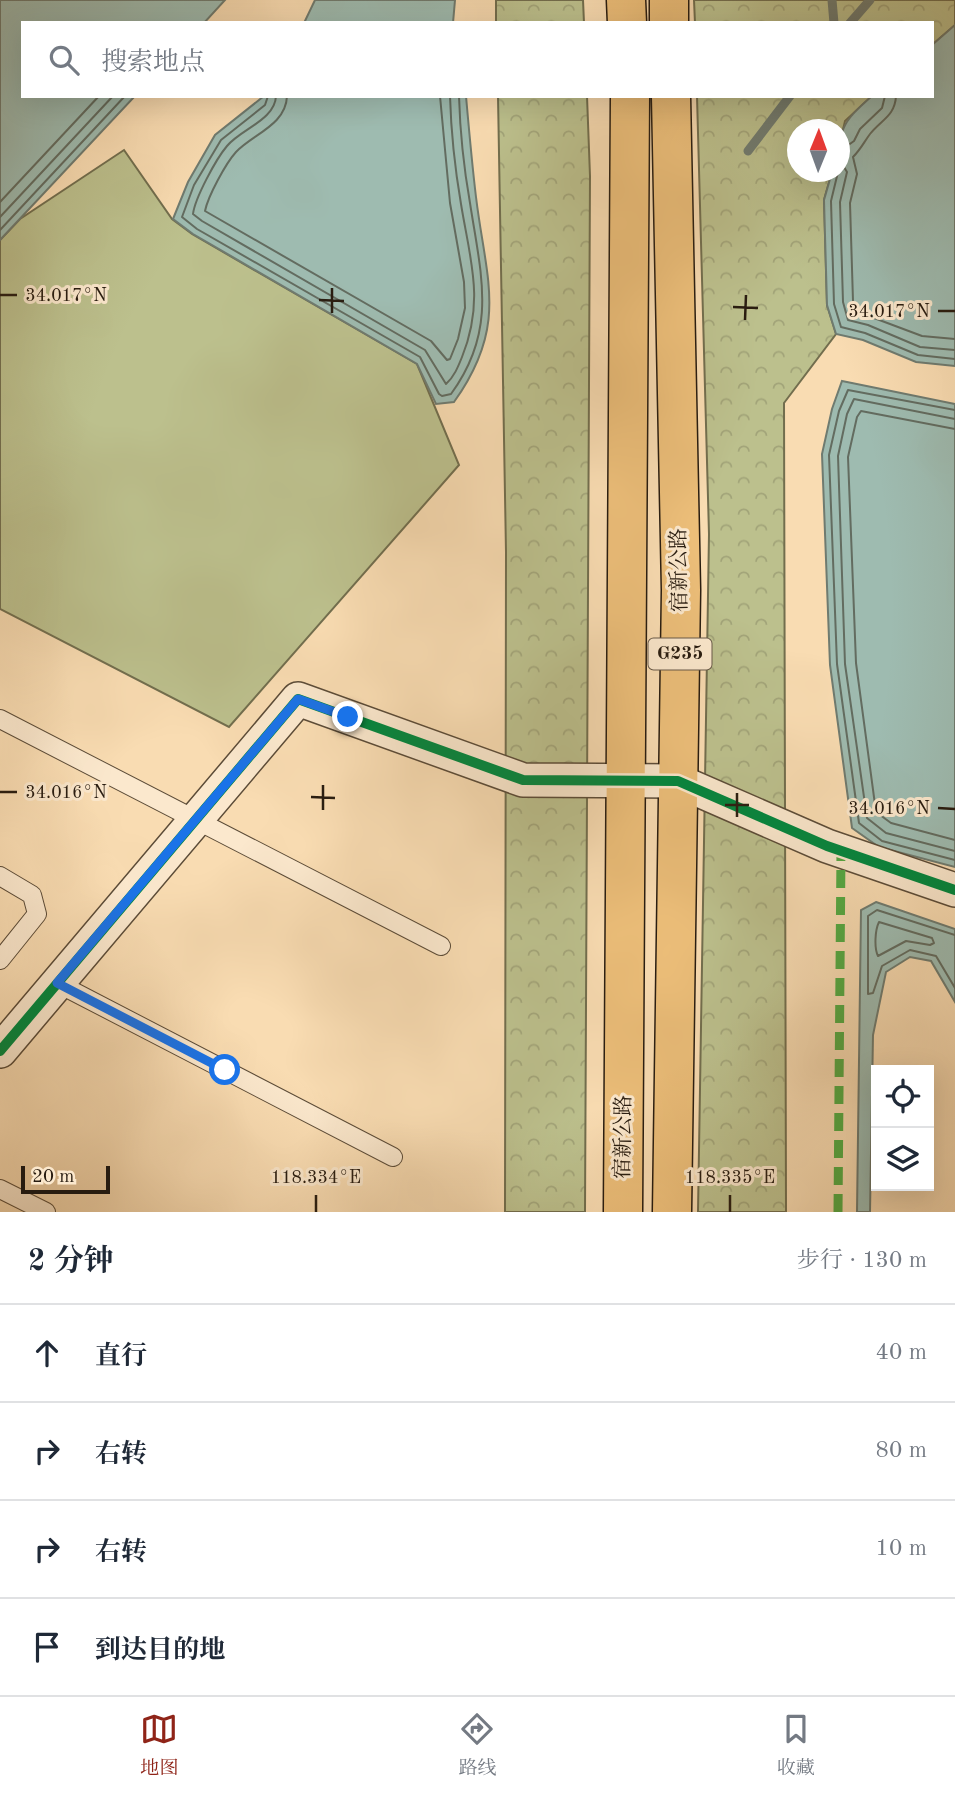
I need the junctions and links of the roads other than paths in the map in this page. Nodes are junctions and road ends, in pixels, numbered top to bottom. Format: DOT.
graph roads {
  1 [pos="626,0"];
  2 [pos="669,0"];
  3 [pos="627,21"];
  4 [pos="669,21"];
  5 [pos="630,98"];
  6 [pos="671,98"];
  7 [pos="0,719"];
  8 [pos="627,781"];
  9 [pos="678,781"];
  10 [pos="195,820"];
  11 [pos="0,876"];
  12 [pos="955,890"];
  13 [pos="441,946"];
  14 [pos="0,960"];
  15 [pos="57,983"];
  16 [pos="5,1035"];
  17 [pos="393,1157"];
  18 [pos="0,1189"];
  19 [pos="46,1212"];
  20 [pos="624,1212"];
  21 [pos="672,1212"];
  1 -- 3 [label="highway"];
  2 -- 4 [label="highway"];
  5 -- 8 [label="highway, 宿新公路"];
  6 -- 9 [label="highway, 宿新公路 / G235"];
  7 -- 10 [label="lane"];
  8 -- 9 [label="street"];
  8 -- 10 [label="street"];
  8 -- 20 [label="highway, 宿新公路"];
  9 -- 12 [label="street"];
  9 -- 21 [label="highway, 宿新公路 / G235"];
  10 -- 13 [label="lane"];
  10 -- 15 [label="street"];
  11 -- 14 [label="lane"];
  15 -- 16 [label="street"];
  15 -- 17 [label="lane"];
  18 -- 19 [label="lane"];
}
